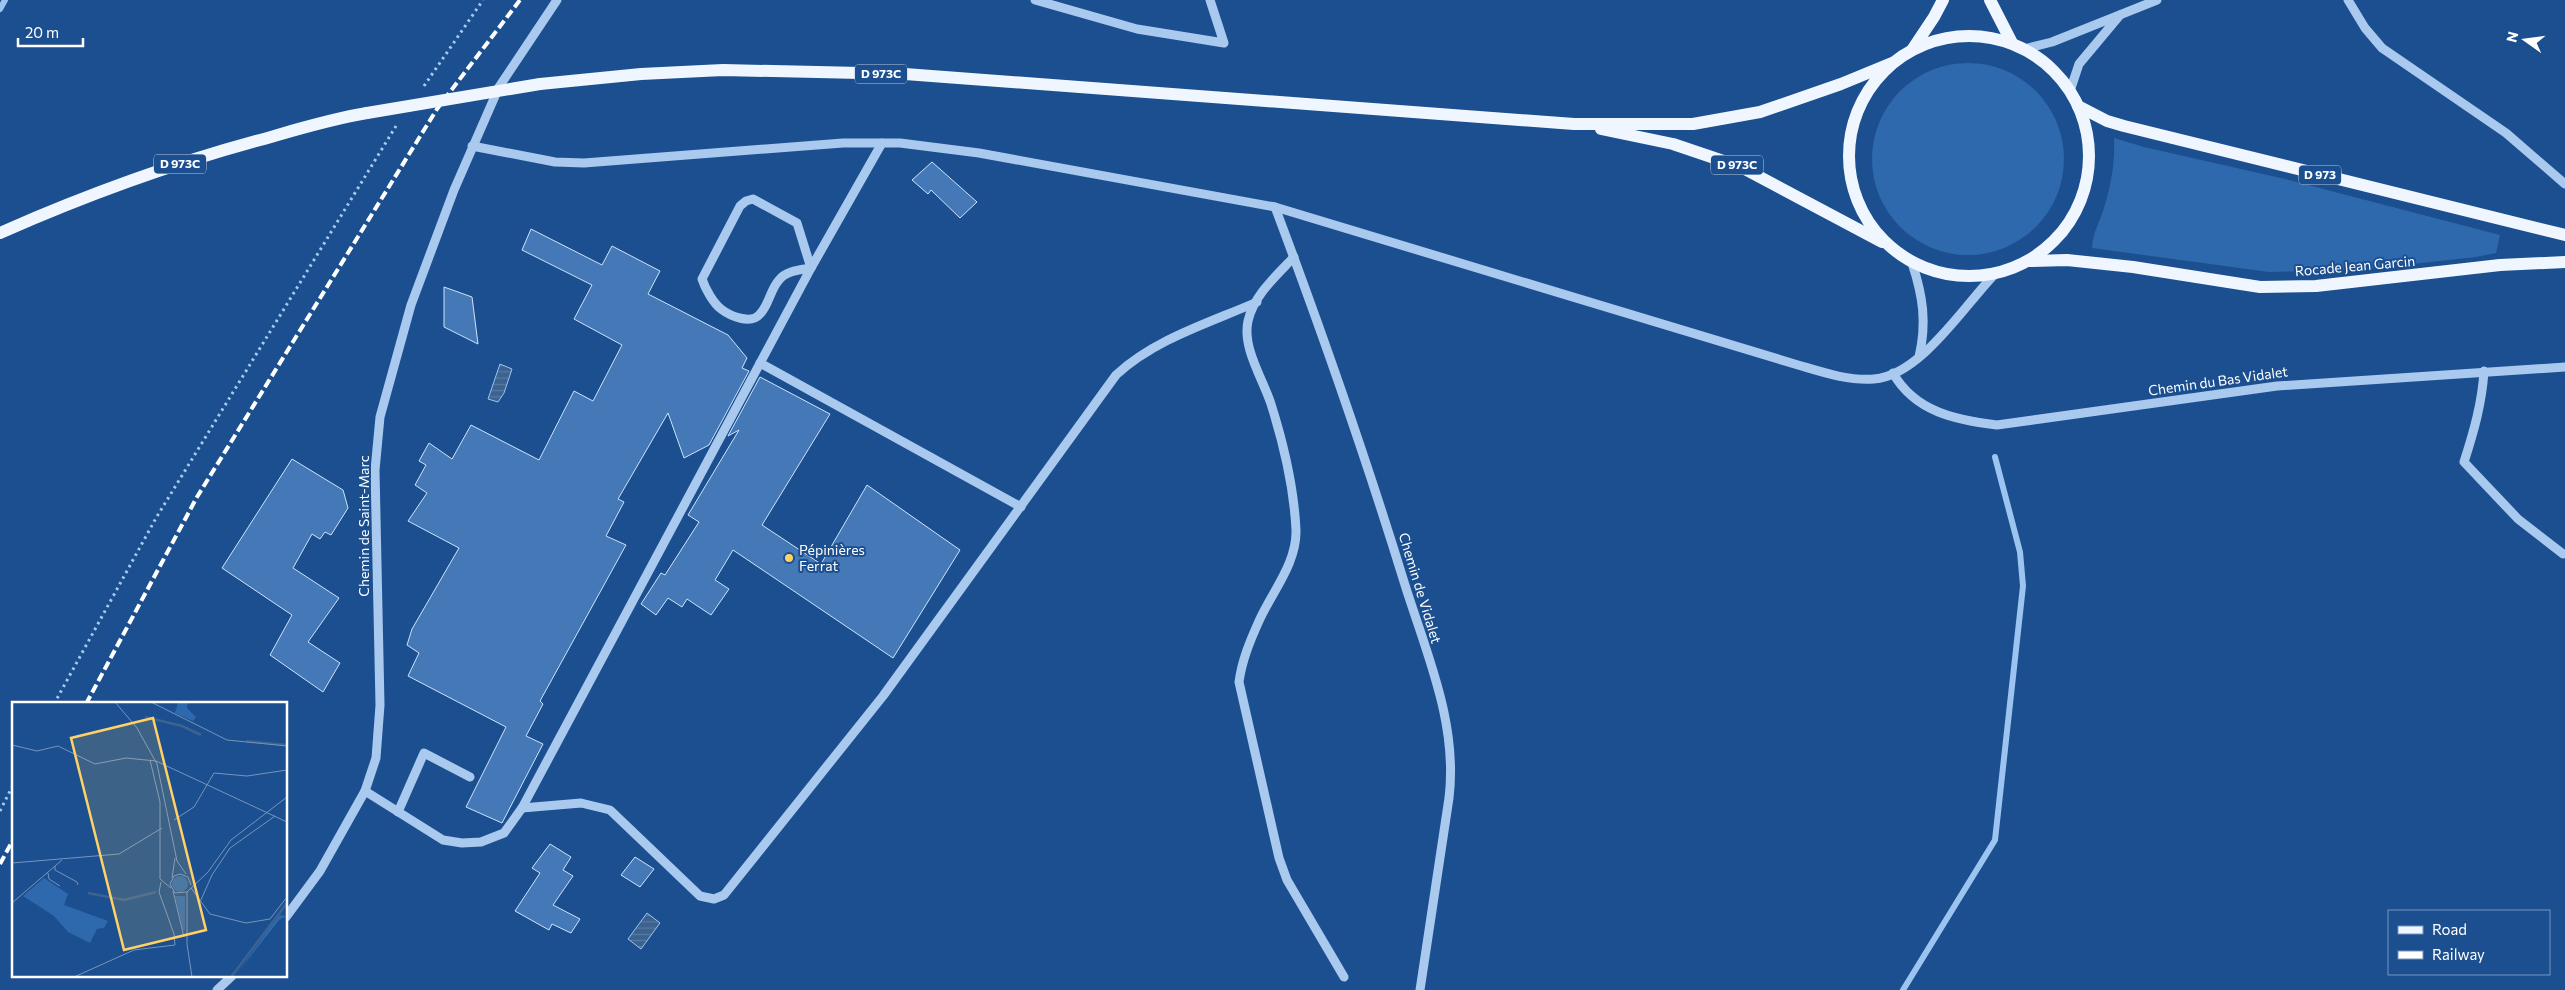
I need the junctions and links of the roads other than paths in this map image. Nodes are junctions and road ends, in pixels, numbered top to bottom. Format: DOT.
graph roads {
  1 [pos="557,0"];
  2 [pos="1035,0"];
  3 [pos="1210,0"];
  4 [pos="1942,0"];
  5 [pos="1990,0"];
  6 [pos="2157,0"];
  7 [pos="2348,0"];
  8 [pos="2121,14"];
  9 [pos="2012,43"];
  10 [pos="2024,49"];
  11 [pos="1912,50"];
  12 [pos="1892,63"];
  13 [pos="2070,91"];
  14 [pos="2078,106"];
  15 [pos="1574,124"];
  16 [pos="882,144"];
  17 [pos="472,146"];
  18 [pos="2565,184"];
  19 [pos="1275,207"];
  20 [pos="0,234"];
  21 [pos="2565,235"];
  22 [pos="1886,244"];
  23 [pos="1294,257"];
  24 [pos="2030,261"];
  25 [pos="2565,262"];
  26 [pos="1912,263"];
  27 [pos="811,268"];
  28 [pos="1994,275"];
  29 [pos="1257,302"];
  30 [pos="1919,357"];
  31 [pos="760,363"];
  32 [pos="2565,367"];
  33 [pos="2484,371"];
  34 [pos="1893,373"];
  35 [pos="1021,507"];
  36 [pos="2563,554"];
  37 [pos="470,777"];
  38 [pos="365,791"];
  39 [pos="522,808"];
  40 [pos="398,812"];
  41 [pos="288,914"];
  42 [pos="1344,977"];
  43 [pos="230,978"];
  44 [pos="217,990"];
  45 [pos="1420,990"];
  1 -- 17 [label="street, Chemin de Saint-Marc"];
  2 -- 3 [label="street"];
  4 -- 11 [label="main road"];
  5 -- 9 [label="main road"];
  6 -- 8 [label="street"];
  7 -- 18 [label="street"];
  8 -- 10 [label="street"];
  8 -- 13 [label="street"];
  9 -- 10 [label="main road"];
  9 -- 11 [label="main road"];
  10 -- 13 [label="main road"];
  11 -- 12 [label="main road"];
  12 -- 15 [label="main road, D 973C"];
  12 -- 22 [label="main road"];
  13 -- 14 [label="main road"];
  14 -- 21 [label="main road, D 973"];
  14 -- 24 [label="main road"];
  15 -- 20 [label="main road, D 973C, bridge"];
  15 -- 22 [label="main road, D 973C"];
  16 -- 17 [label="street"];
  16 -- 19 [label="street"];
  16 -- 27 [label="street"];
  17 -- 38 [label="street, Chemin de Saint-Marc"];
  19 -- 23 [label="street, Chemin de Vidalet"];
  19 -- 34 [label="street"];
  22 -- 26 [label="main road"];
  23 -- 29 [label="street"];
  23 -- 45 [label="street, Chemin de Vidalet"];
  24 -- 25 [label="main road, Rocade Jean Garcin"];
  24 -- 28 [label="main road"];
  26 -- 28 [label="main road"];
  26 -- 30 [label="street"];
  27 -- 27 [label="street"];
  27 -- 31 [label="street"];
  28 -- 30 [label="street"];
  29 -- 35 [label="street"];
  29 -- 42 [label="street"];
  30 -- 34 [label="street"];
  31 -- 35 [label="street"];
  31 -- 39 [label="street"];
  32 -- 33 [label="street, Chemin du Bas Vidalet"];
  33 -- 34 [label="street, Chemin du Bas Vidalet"];
  33 -- 36 [label="street"];
  35 -- 39 [label="street"];
  37 -- 40 [label="street"];
  38 -- 40 [label="street"];
  38 -- 41 [label="street, Chemin de Saint-Marc"];
  39 -- 40 [label="street"];
  43 -- 44 [label="street"];
}
